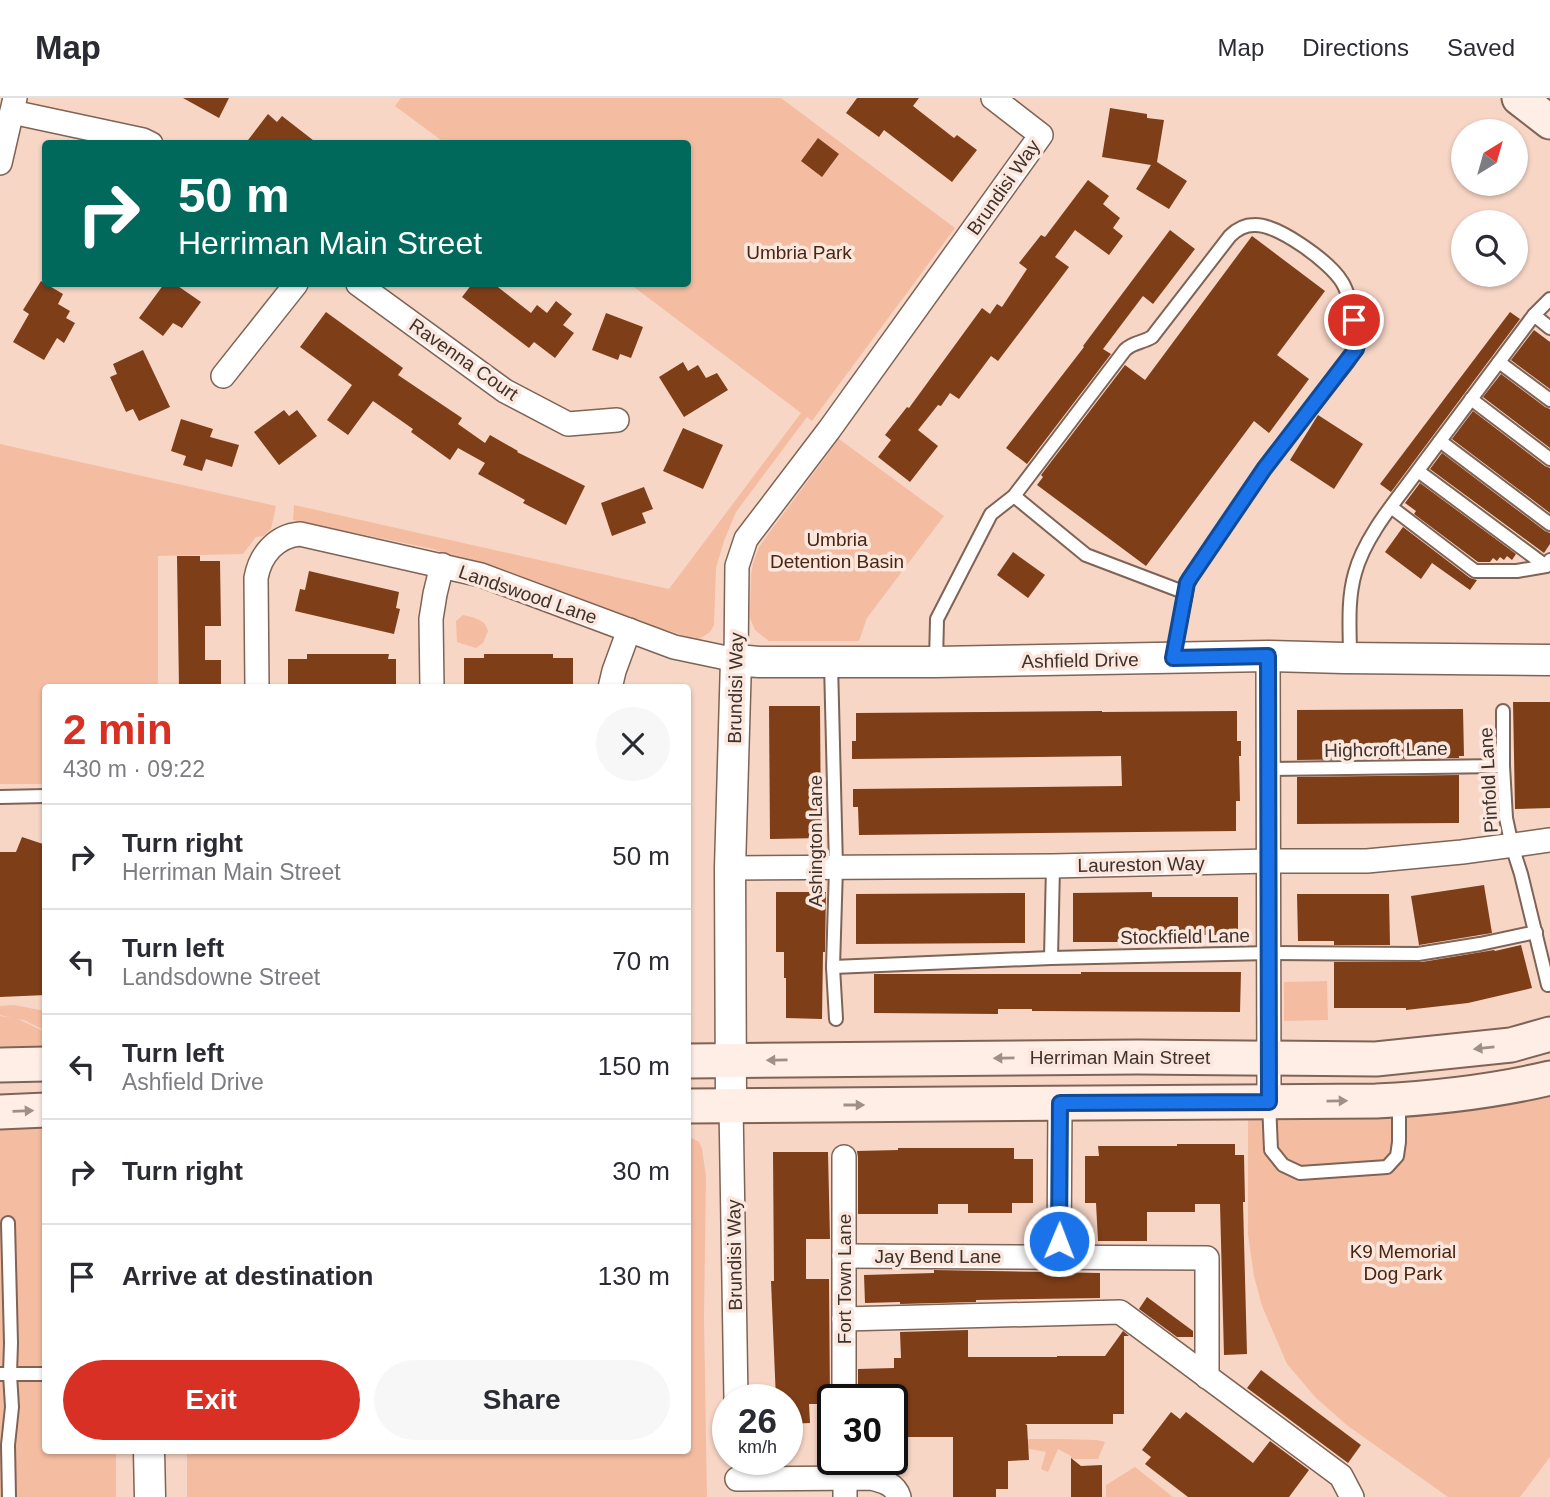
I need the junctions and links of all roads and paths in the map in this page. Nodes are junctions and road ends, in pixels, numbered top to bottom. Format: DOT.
graph roads {
  1 [pos="993,98"];
  2 [pos="1518,98"];
  3 [pos="14,105"];
  4 [pos="1550,122"];
  5 [pos="143,140"];
  6 [pos="0,163"];
  7 [pos="294,287"];
  8 [pos="362,287"];
  9 [pos="1550,299"];
  10 [pos="1534,315"];
  11 [pos="1550,328"];
  12 [pos="1499,362"];
  13 [pos="223,376"];
  14 [pos="1471,399"];
  15 [pos="1550,400"];
  16 [pos="617,420"];
  17 [pos="1440,441"];
  18 [pos="1550,459"];
  19 [pos="1418,471"];
  20 [pos="1014,496"];
  21 [pos="1391,508"];
  22 [pos="1550,524"];
  23 [pos="1548,563"];
  24 [pos="442,565"];
  25 [pos="1186,593"];
  26 [pos="629,630"];
  27 [pos="1268,656"];
  28 [pos="1173,658"];
  29 [pos="1350,658"];
  30 [pos="736,660"];
  31 [pos="1550,660"];
  32 [pos="831,662"];
  33 [pos="936,663"];
  34 [pos="257,684"];
  35 [pos="432,684"];
  36 [pos="611,684"];
  37 [pos="1503,711"];
  38 [pos="1503,766"];
  39 [pos="1269,769"];
  40 [pos="42,796"];
  41 [pos="0,797"];
  42 [pos="1550,840"];
  43 [pos="1511,846"];
  44 [pos="1269,861"];
  45 [pos="1053,866"];
  46 [pos="836,867"];
  47 [pos="730,868"];
  48 [pos="1536,932"];
  49 [pos="1269,953"];
  50 [pos="1051,958"];
  51 [pos="833,967"];
  52 [pos="1548,985"];
  53 [pos="836,1020"];
  54 [pos="1550,1034"];
  55 [pos="1268,1057"];
  56 [pos="731,1060"];
  57 [pos="691,1061"];
  58 [pos="42,1064"];
  59 [pos="0,1065"];
  60 [pos="1550,1078"];
  61 [pos="1399,1100"];
  62 [pos="1269,1102"];
  63 [pos="1060,1103"];
  64 [pos="691,1106"];
  65 [pos="731,1106"];
  66 [pos="42,1110"];
  67 [pos="0,1112"];
  68 [pos="844,1157"];
  69 [pos="8,1223"];
  70 [pos="844,1256"];
  71 [pos="1059,1257"];
  72 [pos="844,1319"];
  73 [pos="5,1374"];
  74 [pos="42,1374"];
  75 [pos="1207,1377"];
  76 [pos="736,1384"];
  77 [pos="844,1384"];
  78 [pos="149,1454"];
  79 [pos="737,1478"];
  80 [pos="845,1478"];
  81 [pos="9,1497"];
  82 [pos="150,1497"];
  83 [pos="898,1497"];
  84 [pos="1352,1497"];
  1 -- 30 [label="street, Brundisi Way"];
  2 -- 4 [label="main road"];
  3 -- 5 [label="street"];
  3 -- 6 [label="street"];
  7 -- 13 [label="street"];
  8 -- 16 [label="street, Ravenna Court"];
  9 -- 10 [label="lane"];
  10 -- 11 [label="lane"];
  10 -- 12 [label="lane"];
  12 -- 14 [label="lane"];
  12 -- 15 [label="lane"];
  14 -- 17 [label="lane"];
  14 -- 18 [label="lane"];
  17 -- 19 [label="lane"];
  17 -- 22 [label="lane"];
  19 -- 21 [label="lane"];
  19 -- 23 [label="lane"];
  20 -- 25 [label="lane"];
  20 -- 25 [label="lane"];
  20 -- 33 [label="lane"];
  21 -- 23 [label="lane"];
  21 -- 29 [label="lane"];
  24 -- 26 [label="street, Landswood Lane"];
  24 -- 34 [label="street, Landswood Lane"];
  24 -- 35 [label="street"];
  25 -- 28 [label="lane"];
  26 -- 30 [label="street, Landswood Lane"];
  26 -- 36 [label="street"];
  27 -- 28 [label="street, Ashfield Drive"];
  27 -- 29 [label="street, Ashfield Drive"];
  27 -- 39 [label="street"];
  28 -- 33 [label="street, Ashfield Drive"];
  29 -- 31 [label="street, Ashfield Drive"];
  30 -- 32 [label="street, Ashfield Drive"];
  30 -- 47 [label="street, Brundisi Way"];
  32 -- 33 [label="street, Ashfield Drive"];
  32 -- 46 [label="lane, Ashington Lane"];
  37 -- 38 [label="lane, Pinfold Lane"];
  38 -- 39 [label="lane, Highcroft Lane"];
  38 -- 43 [label="lane, Pinfold Lane"];
  39 -- 44 [label="street"];
  40 -- 41 [label="lane"];
  42 -- 43 [label="street, Laureston Way"];
  43 -- 44 [label="street, Laureston Way"];
  43 -- 48 [label="lane, Pinfold Lane"];
  44 -- 45 [label="street, Laureston Way"];
  44 -- 49 [label="street"];
  45 -- 46 [label="street, Laureston Way"];
  45 -- 50 [label="lane"];
  46 -- 47 [label="street, Laureston Way"];
  46 -- 51 [label="lane, Ashington Lane"];
  47 -- 56 [label="street, Brundisi Way"];
  48 -- 49 [label="lane, Stockfield Lane"];
  48 -- 52 [label="lane, Pinfold Lane"];
  49 -- 50 [label="lane, Stockfield Lane"];
  49 -- 55 [label="street"];
  50 -- 51 [label="lane, Stockfield Lane"];
  51 -- 53 [label="lane, Ashington Lane"];
  54 -- 55 [label="main road, Herriman Main Street, one-way"];
  55 -- 56 [label="main road, Herriman Main Street, one-way"];
  55 -- 62 [label="street"];
  56 -- 57 [label="main road, Herriman Main Street"];
  56 -- 65 [label="street, Brundisi Way"];
  58 -- 59 [label="main road"];
  60 -- 61 [label="main road"];
  62 -- 61 [label="main road, one-way"];
  61 -- 62 [label="lane"];
  62 -- 63 [label="main road"];
  65 -- 63 [label="main road, one-way"];
  63 -- 71 [label="street"];
  64 -- 65 [label="main road"];
  65 -- 76 [label="street, Brundisi Way"];
  67 -- 66 [label="main road, one-way"];
  68 -- 70 [label="street, Fort Town Lane"];
  69 -- 73 [label="lane"];
  70 -- 71 [label="street, Jay Bend Lane"];
  70 -- 72 [label="street, Fort Town Lane"];
  71 -- 75 [label="street, Jay Bend Lane"];
  72 -- 75 [label="street"];
  72 -- 77 [label="street, Fort Town Lane"];
  73 -- 74 [label="lane"];
  73 -- 81 [label="lane"];
  75 -- 84 [label="street"];
  78 -- 82 [label="street"];
  79 -- 80 [label="street"];
  80 -- 83 [label="street"];
}
